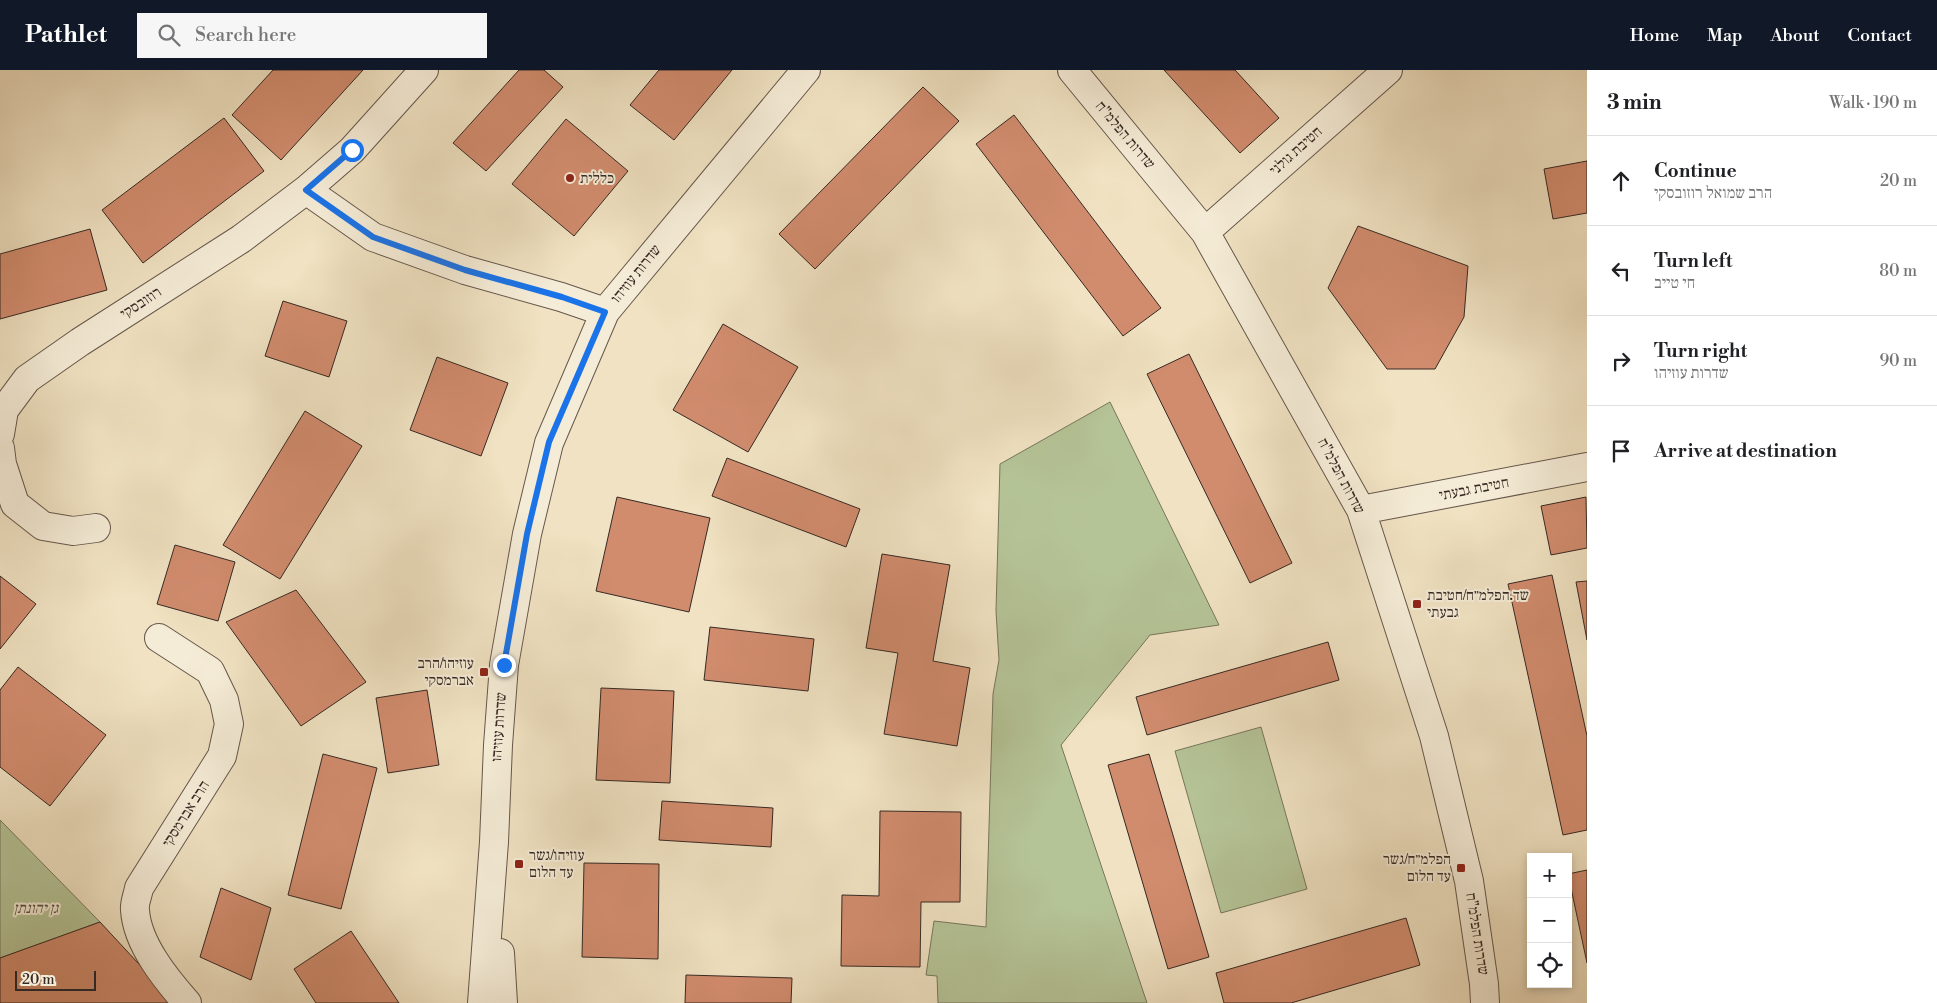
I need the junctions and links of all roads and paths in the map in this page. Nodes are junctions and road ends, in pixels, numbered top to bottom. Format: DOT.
graph roads {
  1 [pos="424,70"];
  2 [pos="806,70"];
  3 [pos="1072,70"];
  4 [pos="1388,70"];
  5 [pos="306,190"];
  6 [pos="1205,232"];
  7 [pos="605,312"];
  8 [pos="0,434"];
  9 [pos="0,448"];
  10 [pos="1587,467"];
  11 [pos="1361,510"];
  12 [pos="96,528"];
  13 [pos="159,638"];
  14 [pos="494,842"];
  15 [pos="188,1003"];
  16 [pos="482,1003"];
  17 [pos="503,1003"];
  18 [pos="1485,1003"];
  1 -- 5 [label="street, רוזובסקי"];
  2 -- 7 [label="street, שדרות עוזיהו"];
  3 -- 6 [label="street, שדרות הפלמ\"ח"];
  4 -- 6 [label="street, חטיבת גולני"];
  5 -- 7 [label="street"];
  5 -- 8 [label="street, רוזובסקי"];
  6 -- 11 [label="street, שדרות הפלמ\"ח"];
  7 -- 14 [label="street, שדרות עוזיהו"];
  9 -- 12 [label="street"];
  10 -- 11 [label="street, חטיבת גבעתי"];
  11 -- 18 [label="street, שדרות הפלמ\"ח"];
  13 -- 15 [label="street, הרב אברמסקי"];
  14 -- 16 [label="street, שדרות עוזיהו"];
  14 -- 17 [label="street, שדרות עוזיהו"];
}
